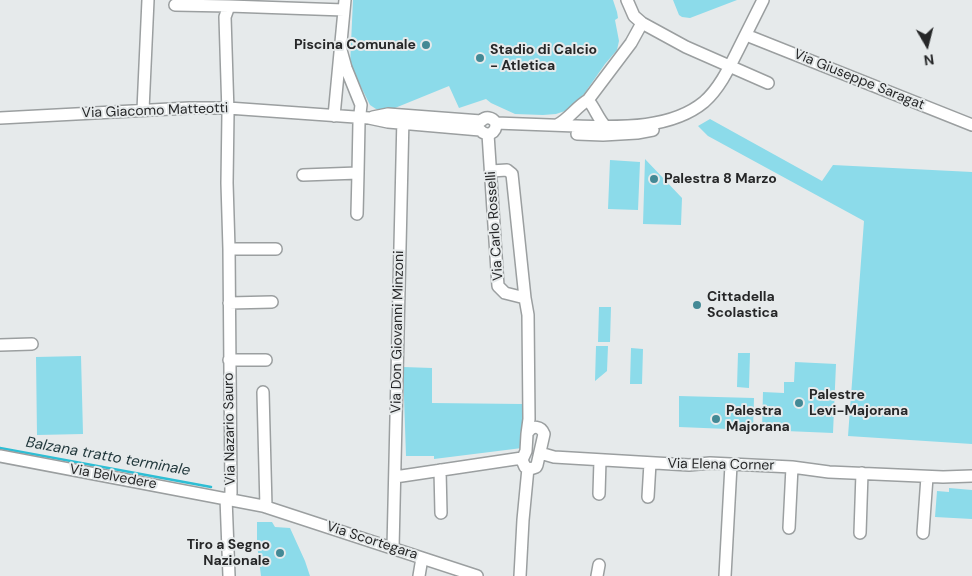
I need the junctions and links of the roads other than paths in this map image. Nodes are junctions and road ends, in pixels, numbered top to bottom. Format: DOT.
graph roads {
  1 [pos="148,0"];
  2 [pos="627,0"];
  3 [pos="763,0"];
  4 [pos="770,0"];
  5 [pos="175,5"];
  6 [pos="345,5"];
  7 [pos="229,6"];
  8 [pos="642,23"];
  9 [pos="749,36"];
  10 [pos="341,50"];
  11 [pos="733,68"];
  12 [pos="768,84"];
  13 [pos="588,100"];
  14 [pos="228,108"];
  15 [pos="143,110"];
  16 [pos="334,116"];
  17 [pos="0,118"];
  18 [pos="364,118"];
  19 [pos="403,120"];
  20 [pos="972,125"];
  21 [pos="557,126"];
  22 [pos="606,127"];
  23 [pos="488,128"];
  24 [pos="491,171"];
  25 [pos="358,173"];
  26 [pos="303,175"];
  27 [pos="357,214"];
  28 [pos="229,249"];
  29 [pos="276,249"];
  30 [pos="524,298"];
  31 [pos="272,302"];
  32 [pos="229,303"];
  33 [pos="32,344"];
  34 [pos="0,345"];
  35 [pos="230,360"];
  36 [pos="266,360"];
  37 [pos="263,392"];
  38 [pos="533,430"];
  39 [pos="0,456"];
  40 [pos="539,457"];
  41 [pos="600,460"];
  42 [pos="525,463"];
  43 [pos="650,463"];
  44 [pos="731,465"];
  45 [pos="792,467"];
  46 [pos="440,470"];
  47 [pos="862,473"];
  48 [pos="972,476"];
  49 [pos="394,477"];
  50 [pos="926,477"];
  51 [pos="599,494"];
  52 [pos="648,497"];
  53 [pos="228,498"];
  54 [pos="266,507"];
  55 [pos="441,513"];
  56 [pos="789,528"];
  57 [pos="860,533"];
  58 [pos="923,533"];
  59 [pos="393,548"];
  60 [pos="422,558"];
  61 [pos="229,576"];
  62 [pos="419,576"];
  63 [pos="477,576"];
  64 [pos="520,576"];
  65 [pos="725,576"];
  1 -- 15 [label="street"];
  2 -- 8 [label="street"];
  3 -- 9 [label="street, Via Giacomo Matteotti"];
  4 -- 9 [label="street, Via Giacomo Matteotti"];
  5 -- 7 [label="street"];
  6 -- 7 [label="street"];
  6 -- 10 [label="street"];
  7 -- 14 [label="street, Via Nazario Sauro"];
  8 -- 11 [label="street"];
  8 -- 13 [label="street"];
  9 -- 11 [label="street, Via Giacomo Matteotti"];
  9 -- 20 [label="street, Via Giuseppe Saragat"];
  10 -- 16 [label="street"];
  10 -- 18 [label="street"];
  11 -- 12 [label="street"];
  11 -- 22 [label="street, Via Giacomo Matteotti"];
  11 -- 23 [label="street, Via Giacomo Matteotti"];
  13 -- 21 [label="street"];
  13 -- 22 [label="street"];
  14 -- 15 [label="street, Via Giacomo Matteotti"];
  14 -- 16 [label="street, Via Giacomo Matteotti"];
  14 -- 28 [label="street, Via Nazario Sauro"];
  15 -- 17 [label="street, Via Giacomo Matteotti"];
  16 -- 18 [label="street, Via Giacomo Matteotti"];
  18 -- 19 [label="street, Via Giacomo Matteotti"];
  18 -- 25 [label="street"];
  19 -- 23 [label="street, Via Giacomo Matteotti"];
  19 -- 49 [label="street, Via Don Giovanni Minzoni"];
  21 -- 22 [label="street, Via Giacomo Matteotti"];
  21 -- 23 [label="street, Via Giacomo Matteotti"];
  23 -- 24 [label="street, Via Carlo Rosselli"];
  24 -- 30 [label="street, Via Carlo Rosselli"];
  24 -- 30 [label="street"];
  25 -- 26 [label="street"];
  25 -- 27 [label="street"];
  28 -- 29 [label="street"];
  28 -- 32 [label="street, Via Nazario Sauro"];
  30 -- 38 [label="street"];
  31 -- 32 [label="street"];
  32 -- 35 [label="street, Via Nazario Sauro"];
  33 -- 34 [label="street"];
  35 -- 36 [label="street, Via Nazario Sauro"];
  35 -- 53 [label="street, Via Nazario Sauro"];
  37 -- 54 [label="street"];
  38 -- 40 [label="street"];
  38 -- 42 [label="street"];
  39 -- 53 [label="street, Via Belvedere"];
  40 -- 41 [label="street, Via Elena Corner"];
  40 -- 42 [label="street"];
  41 -- 43 [label="street, Via Elena Corner"];
  41 -- 51 [label="street"];
  42 -- 46 [label="street"];
  42 -- 64 [label="street"];
  43 -- 44 [label="street, Via Elena Corner"];
  43 -- 52 [label="street, Via Elena Corner"];
  44 -- 45 [label="street, Via Elena Corner"];
  44 -- 65 [label="street"];
  45 -- 47 [label="street, Via Elena Corner"];
  45 -- 56 [label="street, Via Elena Corner"];
  46 -- 49 [label="street"];
  46 -- 55 [label="street"];
  47 -- 50 [label="street, Via Elena Corner"];
  47 -- 57 [label="street"];
  48 -- 50 [label="street, Via Elena Corner"];
  49 -- 59 [label="street, Via Don Giovanni Minzoni"];
  50 -- 58 [label="street"];
  53 -- 54 [label="street, Via Scortegara"];
  53 -- 61 [label="street"];
  54 -- 59 [label="street, Via Scortegara"];
  59 -- 60 [label="street, Via Scortegara"];
  60 -- 62 [label="street"];
  60 -- 63 [label="street, Via Scortegara"];
}
